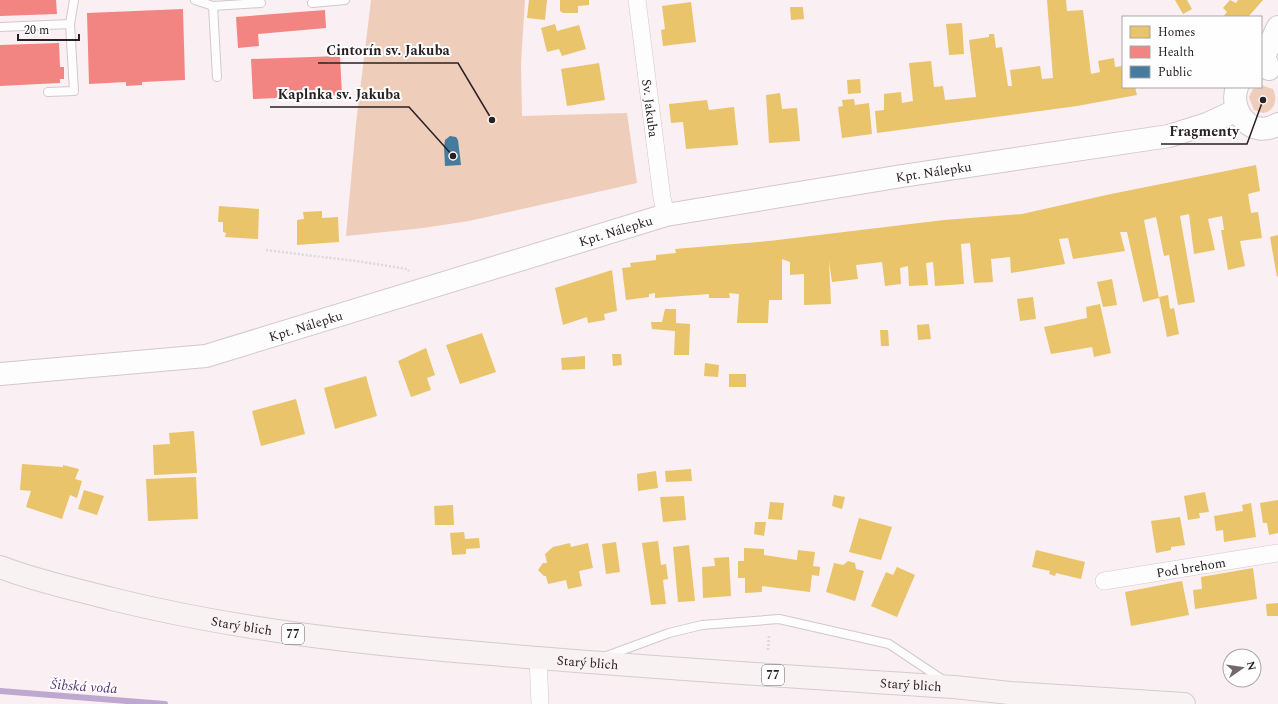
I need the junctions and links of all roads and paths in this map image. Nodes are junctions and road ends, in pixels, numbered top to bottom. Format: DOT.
graph roads {
  1 [pos="74,0"];
  2 [pos="195,0"];
  3 [pos="344,0"];
  4 [pos="637,0"];
  5 [pos="261,3"];
  6 [pos="312,3"];
  7 [pos="213,6"];
  8 [pos="70,24"];
  9 [pos="0,27"];
  10 [pos="1278,27"];
  11 [pos="1269,71"];
  12 [pos="217,77"];
  13 [pos="1237,88"];
  14 [pos="48,92"];
  15 [pos="1236,110"];
  16 [pos="1278,124"];
  17 [pos="666,215"];
  18 [pos="266,250"];
  19 [pos="427,288"];
  20 [pos="0,374"];
  21 [pos="1278,553"];
  22 [pos="0,567"];
  23 [pos="1104,581"];
  24 [pos="769,634"];
  25 [pos="768,650"];
  26 [pos="538,658"];
  27 [pos="592,662"];
  28 [pos="954,687"];
  29 [pos="540,703"];
  30 [pos="1184,704"];
  1 -- 8 [label="lane"];
  2 -- 7 [label="lane"];
  3 -- 6 [label="lane"];
  4 -- 17 [label="street, Sv. Jakuba"];
  5 -- 7 [label="lane"];
  7 -- 12 [label="lane"];
  8 -- 9 [label="lane"];
  8 -- 14 [label="lane"];
  10 -- 11 [label="street"];
  13 -- 15 [label="street"];
  15 -- 16 [label="street"];
  15 -- 17 [label="street, Kpt. Nálepku"];
  17 -- 19 [label="street, Kpt. Nálepku"];
  18 -- 19 [label="path"];
  19 -- 20 [label="street, Kpt. Nálepku"];
  21 -- 23 [label="street, Pod brehom"];
  22 -- 26 [label="main road, Starý blich / 77"];
  24 -- 25 [label="path"];
  26 -- 27 [label="main road, Starý blich / 77"];
  26 -- 29 [label="street"];
  27 -- 28 [label="main road, Starý blich / 77"];
  27 -- 28 [label="lane"];
  28 -- 30 [label="main road, Starý blich / 77"];
}
